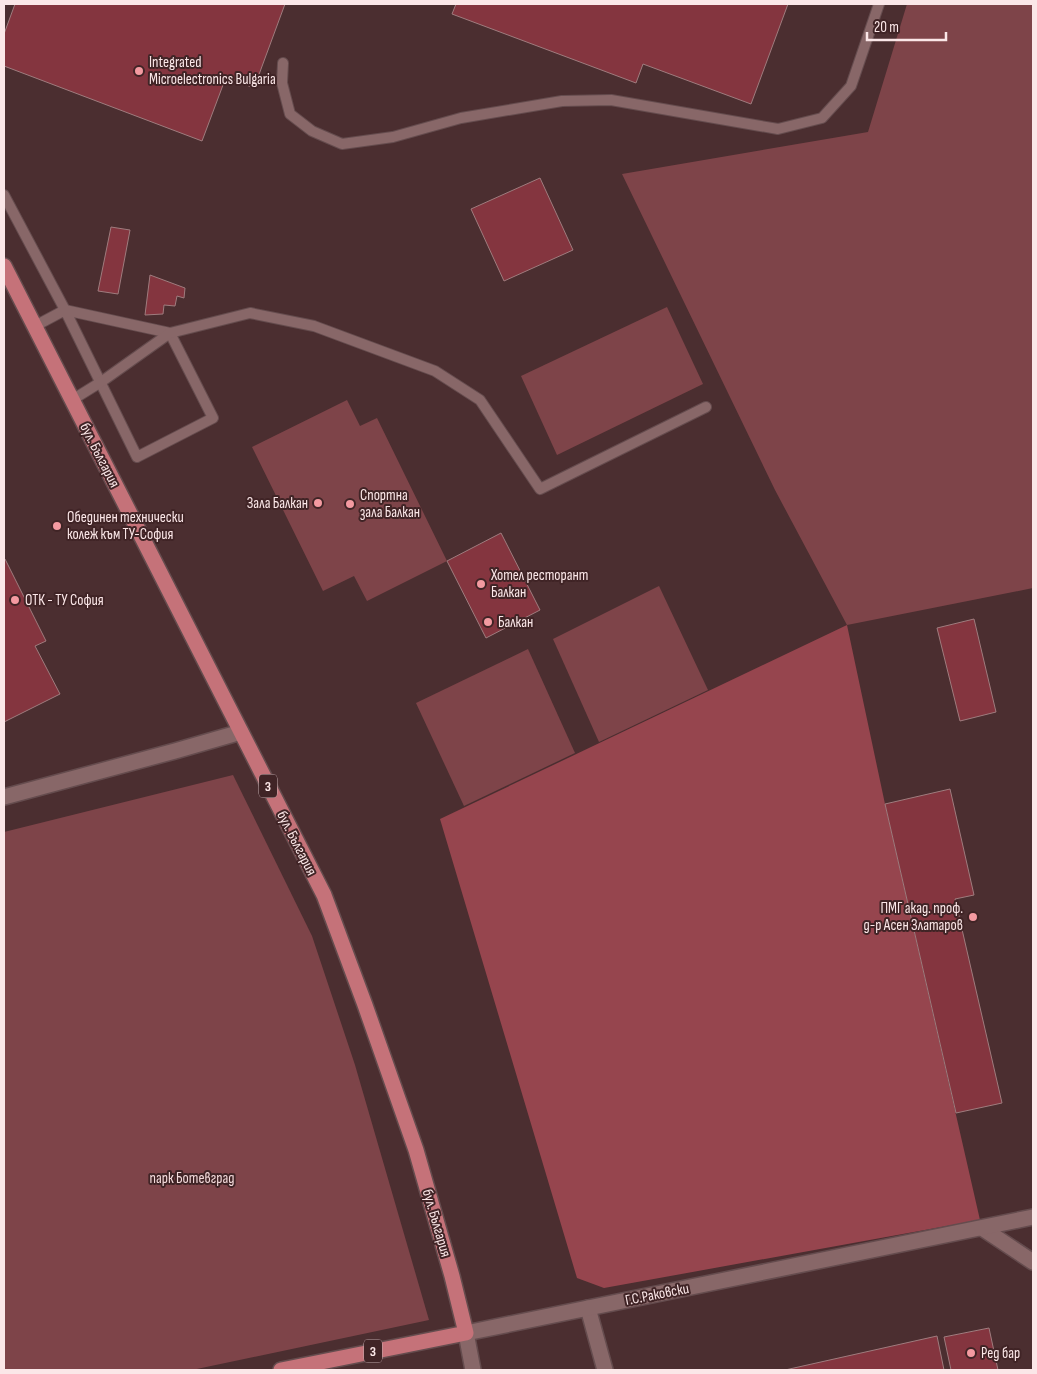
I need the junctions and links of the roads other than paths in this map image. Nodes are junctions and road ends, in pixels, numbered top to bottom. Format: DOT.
graph roads {
  1 [pos="879,4"];
  2 [pos="284,63"];
  3 [pos="4,195"];
  4 [pos="4,266"];
  5 [pos="65,310"];
  6 [pos="35,326"];
  7 [pos="170,333"];
  8 [pos="101,382"];
  9 [pos="72,400"];
  10 [pos="706,407"];
  11 [pos="241,732"];
  12 [pos="4,797"];
  13 [pos="1033,1217"];
  14 [pos="982,1228"];
  15 [pos="1033,1262"];
  16 [pos="588,1308"];
  17 [pos="466,1333"];
  18 [pos="280,1370"];
  19 [pos="474,1370"];
  20 [pos="605,1370"];
  1 -- 2 [label="lane"];
  3 -- 5 [label="lane"];
  4 -- 6 [label="main road, бул. България / 3"];
  5 -- 6 [label="lane"];
  5 -- 7 [label="lane"];
  5 -- 8 [label="lane"];
  6 -- 9 [label="main road, бул. България / 3"];
  7 -- 8 [label="lane"];
  7 -- 8 [label="lane"];
  7 -- 10 [label="lane"];
  8 -- 9 [label="lane"];
  9 -- 11 [label="main road, бул. България / 3"];
  11 -- 12 [label="street"];
  11 -- 17 [label="main road, бул. България / 3"];
  13 -- 14 [label="street, Г.С.Раковски"];
  14 -- 15 [label="street"];
  14 -- 16 [label="street, Г.С.Раковски"];
  16 -- 17 [label="street, Г.С.Раковски"];
  16 -- 20 [label="street"];
  17 -- 18 [label="main road, Г.С.Раковски / 3"];
  17 -- 19 [label="street, бул. България"];
}
